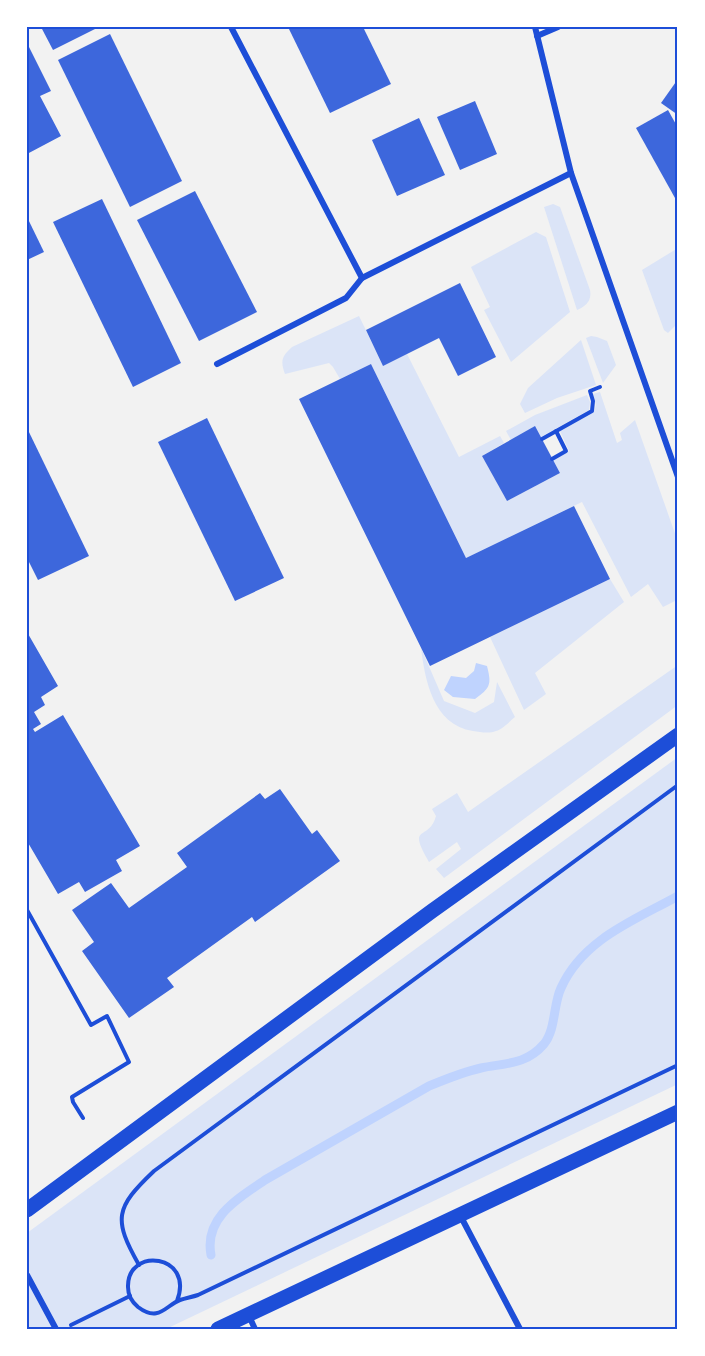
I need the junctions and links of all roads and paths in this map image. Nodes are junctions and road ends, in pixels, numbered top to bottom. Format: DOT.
graph roads {
  1 [pos="231,27"];
  2 [pos="535,27"];
  3 [pos="558,27"];
  4 [pos="537,36"];
  5 [pos="571,173"];
  6 [pos="362,278"];
  7 [pos="217,364"];
  8 [pos="600,387"];
  9 [pos="556,431"];
  10 [pos="542,439"];
  11 [pos="552,459"];
  12 [pos="678,477"];
  13 [pos="678,735"];
  14 [pos="678,784"];
  15 [pos="27,910"];
  16 [pos="678,1065"];
  17 [pos="678,1112"];
  18 [pos="82,1118"];
  19 [pos="27,1210"];
  20 [pos="460,1215"];
  21 [pos="139,1264"];
  22 [pos="27,1275"];
  23 [pos="130,1296"];
  24 [pos="177,1300"];
  25 [pos="252,1322"];
  26 [pos="66,1327"];
  27 [pos="56,1329"];
  28 [pos="218,1329"];
  29 [pos="520,1329"];
  1 -- 6 [label="street"];
  2 -- 4 [label="street"];
  3 -- 4 [label="street"];
  4 -- 5 [label="street"];
  5 -- 6 [label="street"];
  5 -- 12 [label="street"];
  6 -- 7 [label="street"];
  8 -- 9 [label="path"];
  9 -- 10 [label="path"];
  9 -- 11 [label="path"];
  13 -- 19 [label="main road"];
  14 -- 21 [label="path"];
  15 -- 18 [label="path"];
  16 -- 24 [label="path"];
  17 -- 20 [label="main road"];
  20 -- 25 [label="main road"];
  20 -- 29 [label="street"];
  21 -- 23 [label="path"];
  21 -- 24 [label="path"];
  22 -- 27 [label="street"];
  23 -- 24 [label="path"];
  23 -- 26 [label="path"];
  25 -- 28 [label="main road"];
}
